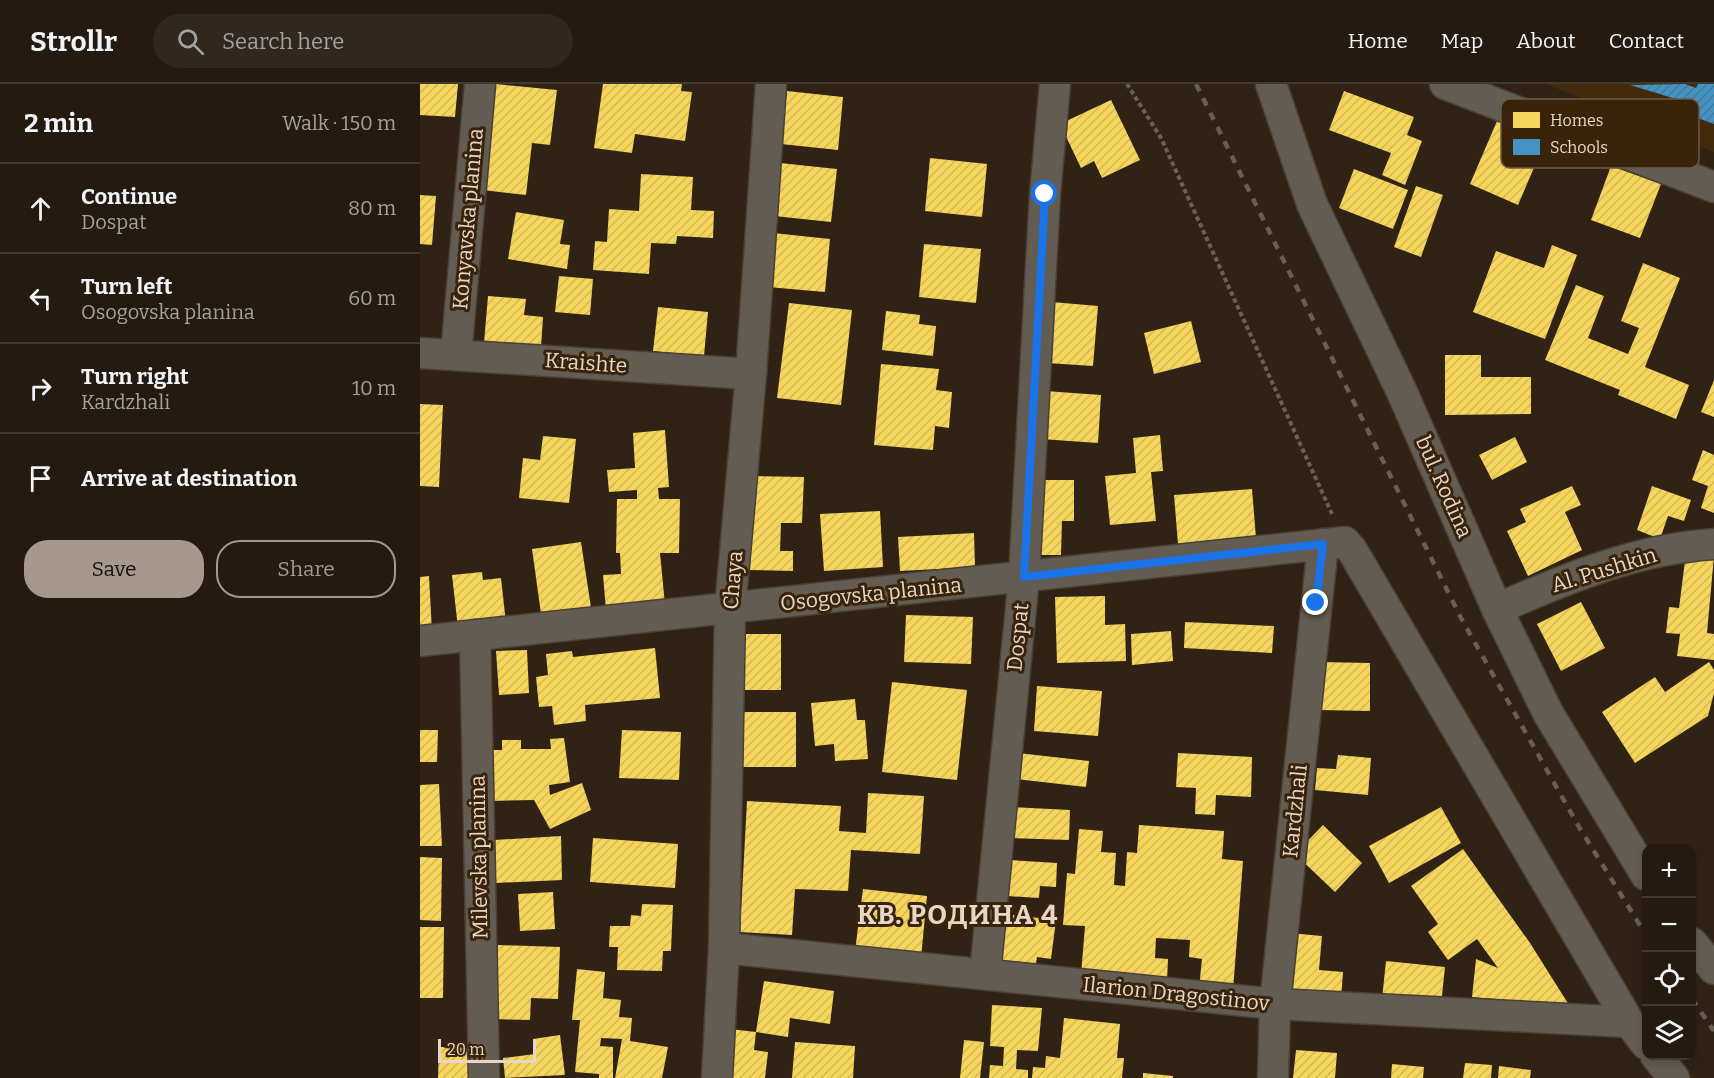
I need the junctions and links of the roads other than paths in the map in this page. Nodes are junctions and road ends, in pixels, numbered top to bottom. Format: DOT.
graph roads {
  1 [pos="480,84"];
  2 [pos="771,84"];
  3 [pos="1055,84"];
  4 [pos="1270,84"];
  5 [pos="1445,84"];
  6 [pos="1511,96"];
  7 [pos="1672,168"];
  8 [pos="1714,187"];
  9 [pos="420,353"];
  10 [pos="456,355"];
  11 [pos="751,374"];
  12 [pos="1334,543"];
  13 [pos="1714,544"];
  14 [pos="1024,577"];
  15 [pos="730,609"];
  16 [pos="1497,609"];
  17 [pos="475,635"];
  18 [pos="420,641"];
  19 [pos="1642,867"];
  20 [pos="724,948"];
  21 [pos="1696,948"];
  22 [pos="1714,969"];
  23 [pos="985,974"];
  24 [pos="1275,1004"];
  25 [pos="1638,1033"];
  26 [pos="1659,1060"];
  27 [pos="484,1078"];
  28 [pos="717,1078"];
  29 [pos="1272,1078"];
  30 [pos="1674,1078"];
  1 -- 10 [label="street, Konyavska planina"];
  2 -- 11 [label="street, Chaya"];
  3 -- 14 [label="street, Dospat"];
  4 -- 16 [label="street, bul. Rodina"];
  5 -- 6 [label="street"];
  7 -- 8 [label="street"];
  9 -- 10 [label="street, Kraishte"];
  10 -- 11 [label="street, Kraishte"];
  11 -- 15 [label="street, Chaya"];
  12 -- 14 [label="street, Osogovska planina"];
  12 -- 24 [label="street, Kardzhali"];
  12 -- 25 [label="street"];
  13 -- 16 [label="street, Al. Pushkin"];
  14 -- 15 [label="street, Osogovska planina"];
  14 -- 23 [label="street, Dospat"];
  15 -- 17 [label="street, Osogovska planina"];
  15 -- 20 [label="street, Chaya"];
  16 -- 19 [label="street, bul. Rodina"];
  17 -- 18 [label="street, Osogovska planina"];
  17 -- 27 [label="street, Milevska planina"];
  20 -- 23 [label="street, Ilarion Dragostinov"];
  20 -- 28 [label="street, Chaya"];
  21 -- 22 [label="street"];
  23 -- 24 [label="street, Ilarion Dragostinov"];
  24 -- 25 [label="street, Ilarion Dragostinov"];
  24 -- 29 [label="street, Kardzhali"];
  26 -- 30 [label="street"];
}
